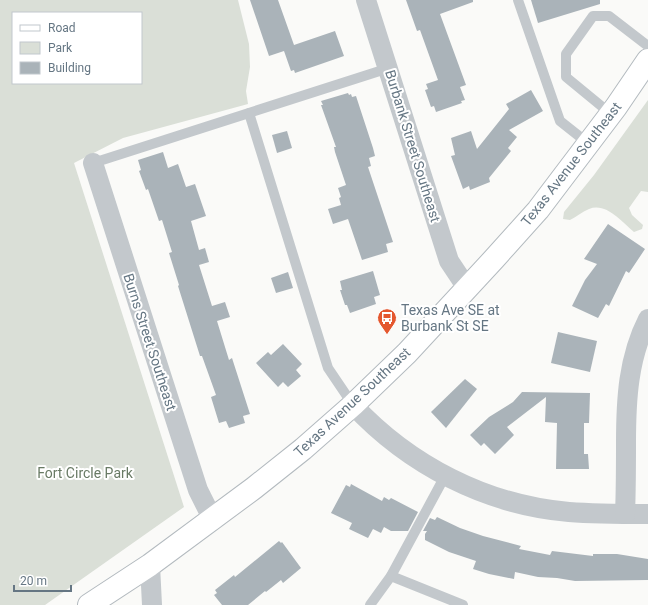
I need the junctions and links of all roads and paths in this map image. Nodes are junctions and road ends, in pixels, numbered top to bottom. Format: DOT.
graph roads {
  1 [pos="366,0"];
  2 [pos="518,0"];
  3 [pos="648,46"];
  4 [pos="648,60"];
  5 [pos="388,68"];
  6 [pos="249,113"];
  7 [pos="612,114"];
  8 [pos="589,144"];
  9 [pos="93,163"];
  10 [pos="467,288"];
  11 [pos="648,319"];
  12 [pos="353,404"];
  13 [pos="445,476"];
  14 [pos="625,514"];
  15 [pos="648,514"];
  16 [pos="213,520"];
  17 [pos="150,565"];
  18 [pos="391,576"];
  19 [pos="89,605"];
  20 [pos="152,605"];
  21 [pos="370,605"];
  22 [pos="463,605"];
  1 -- 5 [label="street, Burbank Street Southeast"];
  2 -- 8 [label="lane"];
  3 -- 7 [label="lane"];
  4 -- 7 [label="main road, Texas Avenue Southeast"];
  5 -- 6 [label="lane"];
  5 -- 10 [label="street, Burbank Street Southeast"];
  6 -- 9 [label="lane"];
  6 -- 12 [label="lane"];
  7 -- 8 [label="main road, Texas Avenue Southeast"];
  8 -- 10 [label="main road, Texas Avenue Southeast"];
  9 -- 16 [label="street, Burns Street Southeast"];
  10 -- 12 [label="main road, Texas Avenue Southeast"];
  11 -- 14 [label="street"];
  12 -- 13 [label="street"];
  12 -- 16 [label="main road, Texas Avenue Southeast"];
  13 -- 14 [label="street"];
  13 -- 18 [label="lane"];
  14 -- 15 [label="street"];
  16 -- 17 [label="main road, Texas Avenue Southeast"];
  17 -- 19 [label="main road, Texas Avenue Southeast"];
  17 -- 20 [label="street"];
  18 -- 21 [label="lane"];
  18 -- 22 [label="lane"];
}
